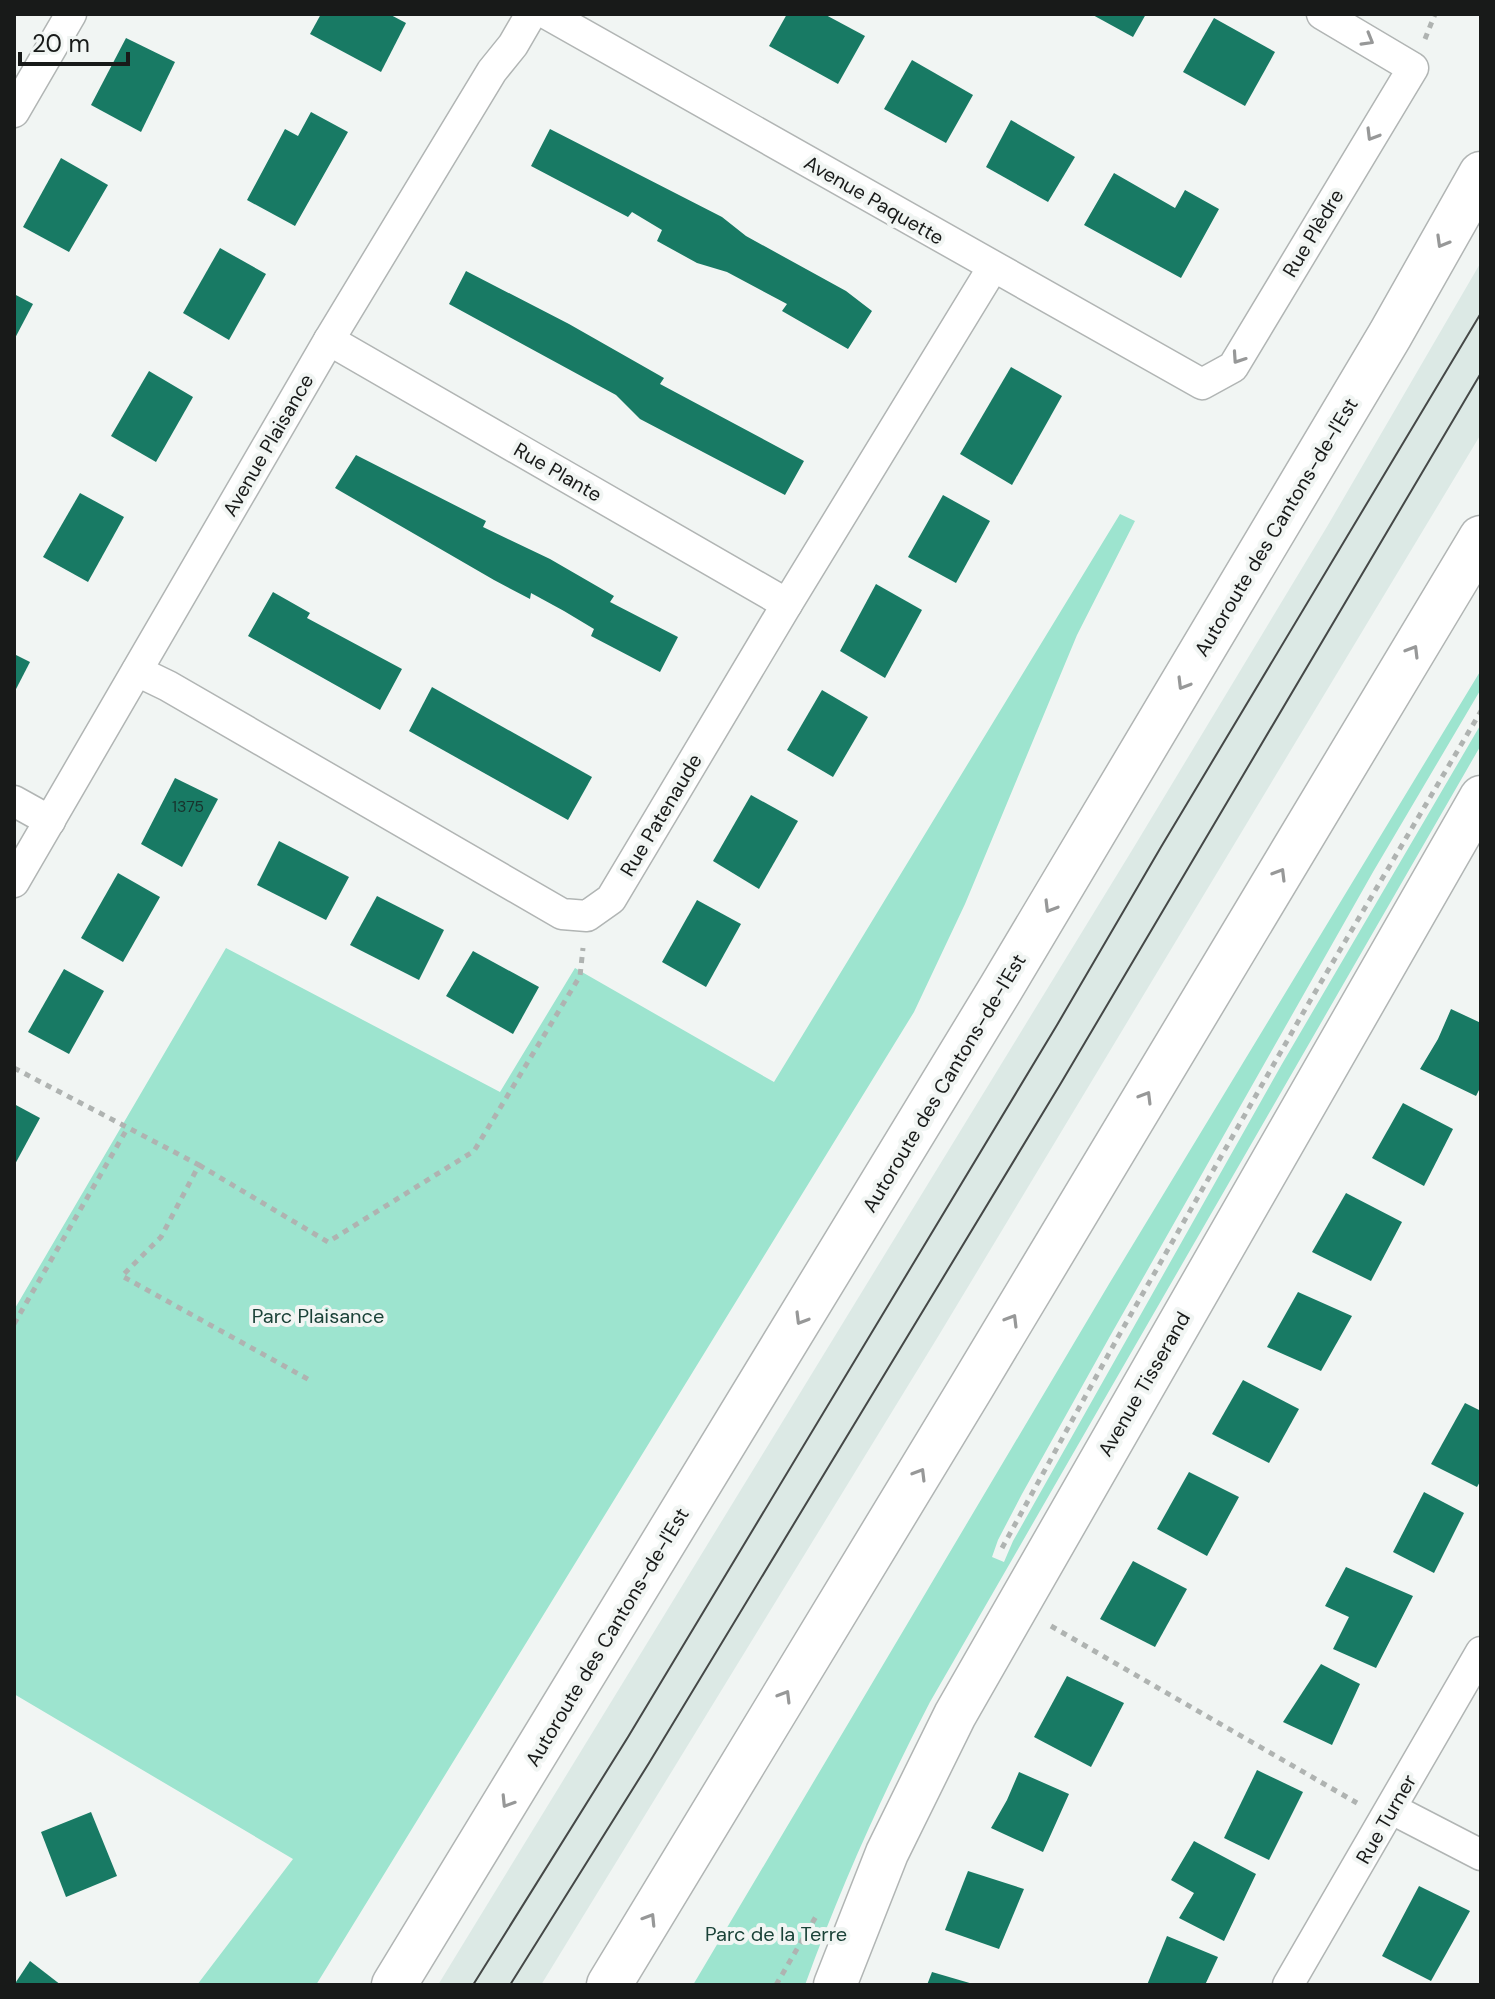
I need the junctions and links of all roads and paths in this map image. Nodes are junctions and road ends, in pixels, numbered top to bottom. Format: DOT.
graph roads {
  1 [pos="71,14"];
  2 [pos="531,14"];
  3 [pos="547,14"];
  4 [pos="1322,14"];
  5 [pos="14,112"];
  6 [pos="1481,174"];
  7 [pos="993,267"];
  8 [pos="329,340"];
  9 [pos="1202,384"];
  10 [pos="1481,538"];
  11 [pos="787,604"];
  12 [pos="137,671"];
  13 [pos="1481,797"];
  14 [pos="14,801"];
  15 [pos="50,821"];
  16 [pos="14,882"];
  17 [pos="587,916"];
  18 [pos="14,1068"];
  19 [pos="127,1129"];
  20 [pos="199,1165"];
  21 [pos="14,1324"];
  22 [pos="313,1382"];
  23 [pos="1041,1621"];
  24 [pos="1481,1652"];
  25 [pos="1362,1806"];
  26 [pos="1392,1809"];
  27 [pos="1481,1855"];
  28 [pos="394,1985"];
  29 [pos="609,1985"];
  30 [pos="835,1985"];
  31 [pos="1288,1985"];
  1 -- 5 [label="street"];
  2 -- 8 [label="street, Avenue Plaisance"];
  3 -- 7 [label="street, Avenue Paquette"];
  4 -- 9 [label="street, Rue Plèdre, one-way"];
  6 -- 28 [label="highway, Autoroute des Cantons-de-l'Est, one-way"];
  7 -- 9 [label="street, Avenue Paquette"];
  7 -- 11 [label="street, Rue Patenaude"];
  8 -- 11 [label="street, Rue Plante"];
  8 -- 12 [label="street, Avenue Plaisance"];
  29 -- 10 [label="highway, one-way"];
  11 -- 17 [label="street, Rue Patenaude"];
  12 -- 15 [label="street, Avenue Plaisance"];
  12 -- 17 [label="street"];
  13 -- 30 [label="street, Avenue Tisserand"];
  14 -- 15 [label="street"];
  15 -- 16 [label="street, Avenue Plaisance"];
  17 -- 20 [label="path"];
  18 -- 19 [label="path"];
  19 -- 20 [label="path"];
  19 -- 21 [label="path"];
  20 -- 22 [label="path"];
  23 -- 25 [label="path"];
  24 -- 26 [label="street, Rue Turner"];
  26 -- 27 [label="street"];
  26 -- 31 [label="street, Rue Turner"];
}
